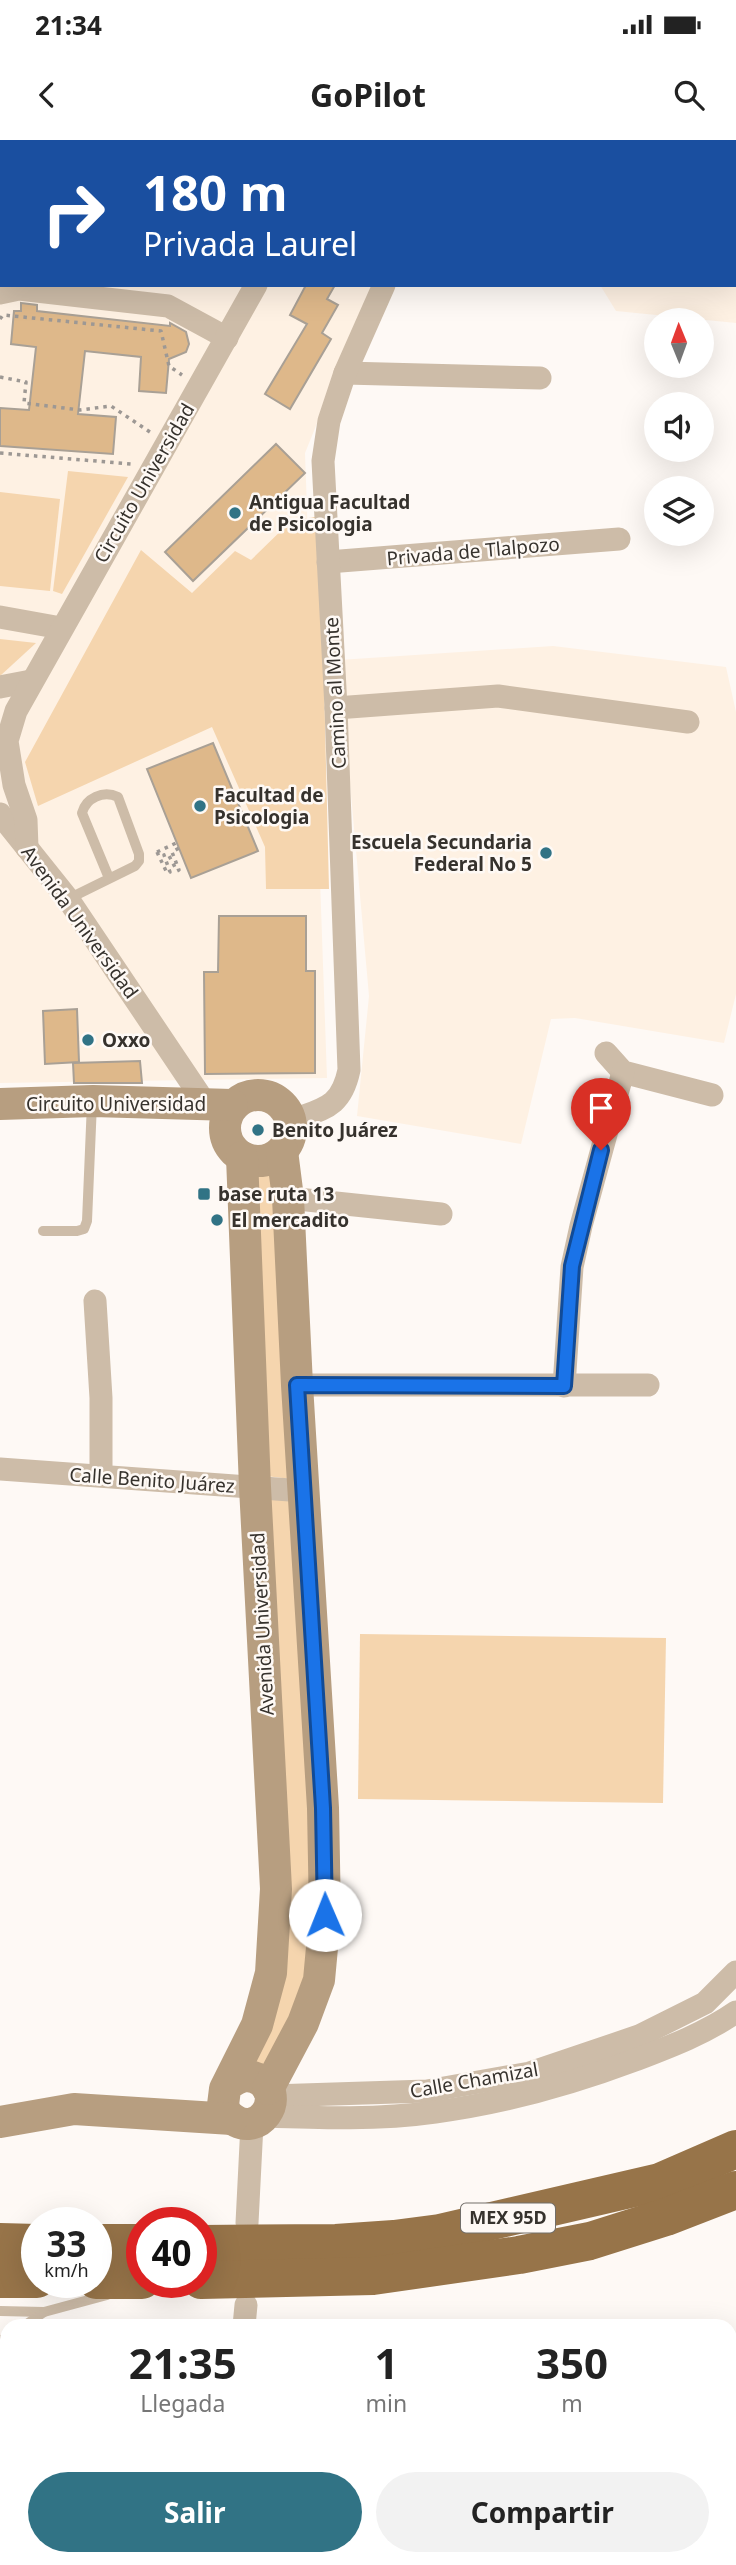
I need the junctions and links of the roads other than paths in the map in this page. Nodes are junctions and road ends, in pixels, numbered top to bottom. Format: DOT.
graph roads {
  1 [pos="255,287"];
  2 [pos="383,287"];
  3 [pos="0,293"];
  4 [pos="227,338"];
  5 [pos="345,373"];
  6 [pos="540,378"];
  7 [pos="619,539"];
  8 [pos="328,562"];
  9 [pos="0,617"];
  10 [pos="61,628"];
  11 [pos="31,681"];
  12 [pos="0,687"];
  13 [pos="336,708"];
  14 [pos="688,722"];
  15 [pos="0,814"];
  16 [pos="27,848"];
  17 [pos="109,878"];
  18 [pos="68,899"];
  19 [pos="606,1053"];
  20 [pos="622,1073"];
  21 [pos="712,1095"];
  22 [pos="93,1101"];
  23 [pos="0,1104"];
  24 [pos="219,1104"];
  25 [pos="286,1136"];
  26 [pos="242,1157"];
  27 [pos="288,1198"];
  28 [pos="441,1214"];
  29 [pos="43,1231"];
  30 [pos="95,1301"];
  31 [pos="297,1385"];
  32 [pos="648,1385"];
  33 [pos="564,1386"];
  34 [pos="0,1469"];
  35 [pos="101,1475"];
  36 [pos="255,1487"];
  37 [pos="303,1491"];
  38 [pos="736,1972"];
  39 [pos="736,2012"];
  40 [pos="0,2102"];
  41 [pos="249,2103"];
  42 [pos="0,2122"];
  43 [pos="736,2149"];
  44 [pos="736,2190"];
  45 [pos="247,2223"];
  46 [pos="217,2244"];
  47 [pos="0,2279"];
  48 [pos="217,2280"];
  49 [pos="21,2288"];
  50 [pos="36,2298"];
  51 [pos="40,2298"];
  52 [pos="0,2311"];
  53 [pos="28,2319"];
  1 -- 4 [label="street, Circuito Universidad"];
  2 -- 5 [label="street, Camino al Monte"];
  3 -- 4 [label="street"];
  4 -- 10 [label="street, Circuito Universidad"];
  5 -- 6 [label="street"];
  5 -- 8 [label="street, Camino al Monte"];
  7 -- 8 [label="street, Privada de Tlalpozo"];
  8 -- 13 [label="street, Camino al Monte"];
  9 -- 10 [label="street"];
  10 -- 11 [label="street, Circuito Universidad"];
  11 -- 12 [label="street"];
  11 -- 16 [label="street, Circuito Universidad"];
  13 -- 14 [label="street"];
  13 -- 25 [label="street, Camino al Monte"];
  15 -- 16 [label="street, Avenida Universidad"];
  16 -- 18 [label="street, Avenida Universidad"];
  17 -- 17 [label="lane"];
  17 -- 18 [label="lane"];
  18 -- 24 [label="street, Avenida Universidad"];
  19 -- 20 [label="street"];
  20 -- 21 [label="street"];
  20 -- 33 [label="street"];
  22 -- 23 [label="street, Circuito Universidad"];
  22 -- 24 [label="street, Circuito Universidad"];
  22 -- 29 [label="lane"];
  24 -- 25 [label="street"];
  24 -- 26 [label="street"];
  25 -- 26 [label="street"];
  25 -- 27 [label="street"];
  26 -- 36 [label="street, Avenida Universidad"];
  27 -- 28 [label="street"];
  27 -- 31 [label="street"];
  30 -- 35 [label="street"];
  31 -- 33 [label="street"];
  31 -- 37 [label="street"];
  32 -- 33 [label="street"];
  34 -- 35 [label="street, Calle Benito Juárez"];
  35 -- 36 [label="street, Calle Benito Juárez"];
  36 -- 37 [label="street, Calle Benito Juárez"];
  36 -- 41 [label="street, Avenida Universidad"];
  37 -- 41 [label="street"];
  38 -- 41 [label="street, Calle Chamizal"];
  39 -- 41 [label="street, Calle Chamizal"];
  40 -- 41 [label="street, Calle Chamizal"];
  41 -- 42 [label="street, Calle Chamizal"];
  41 -- 45 [label="street"];
  43 -- 46 [label="highway, MEX 95D"];
  44 -- 48 [label="highway, MEX 95D"];
  47 -- 49 [label="highway"];
  50 -- 52 [label="lane"];
  51 -- 53 [label="lane"];
}
